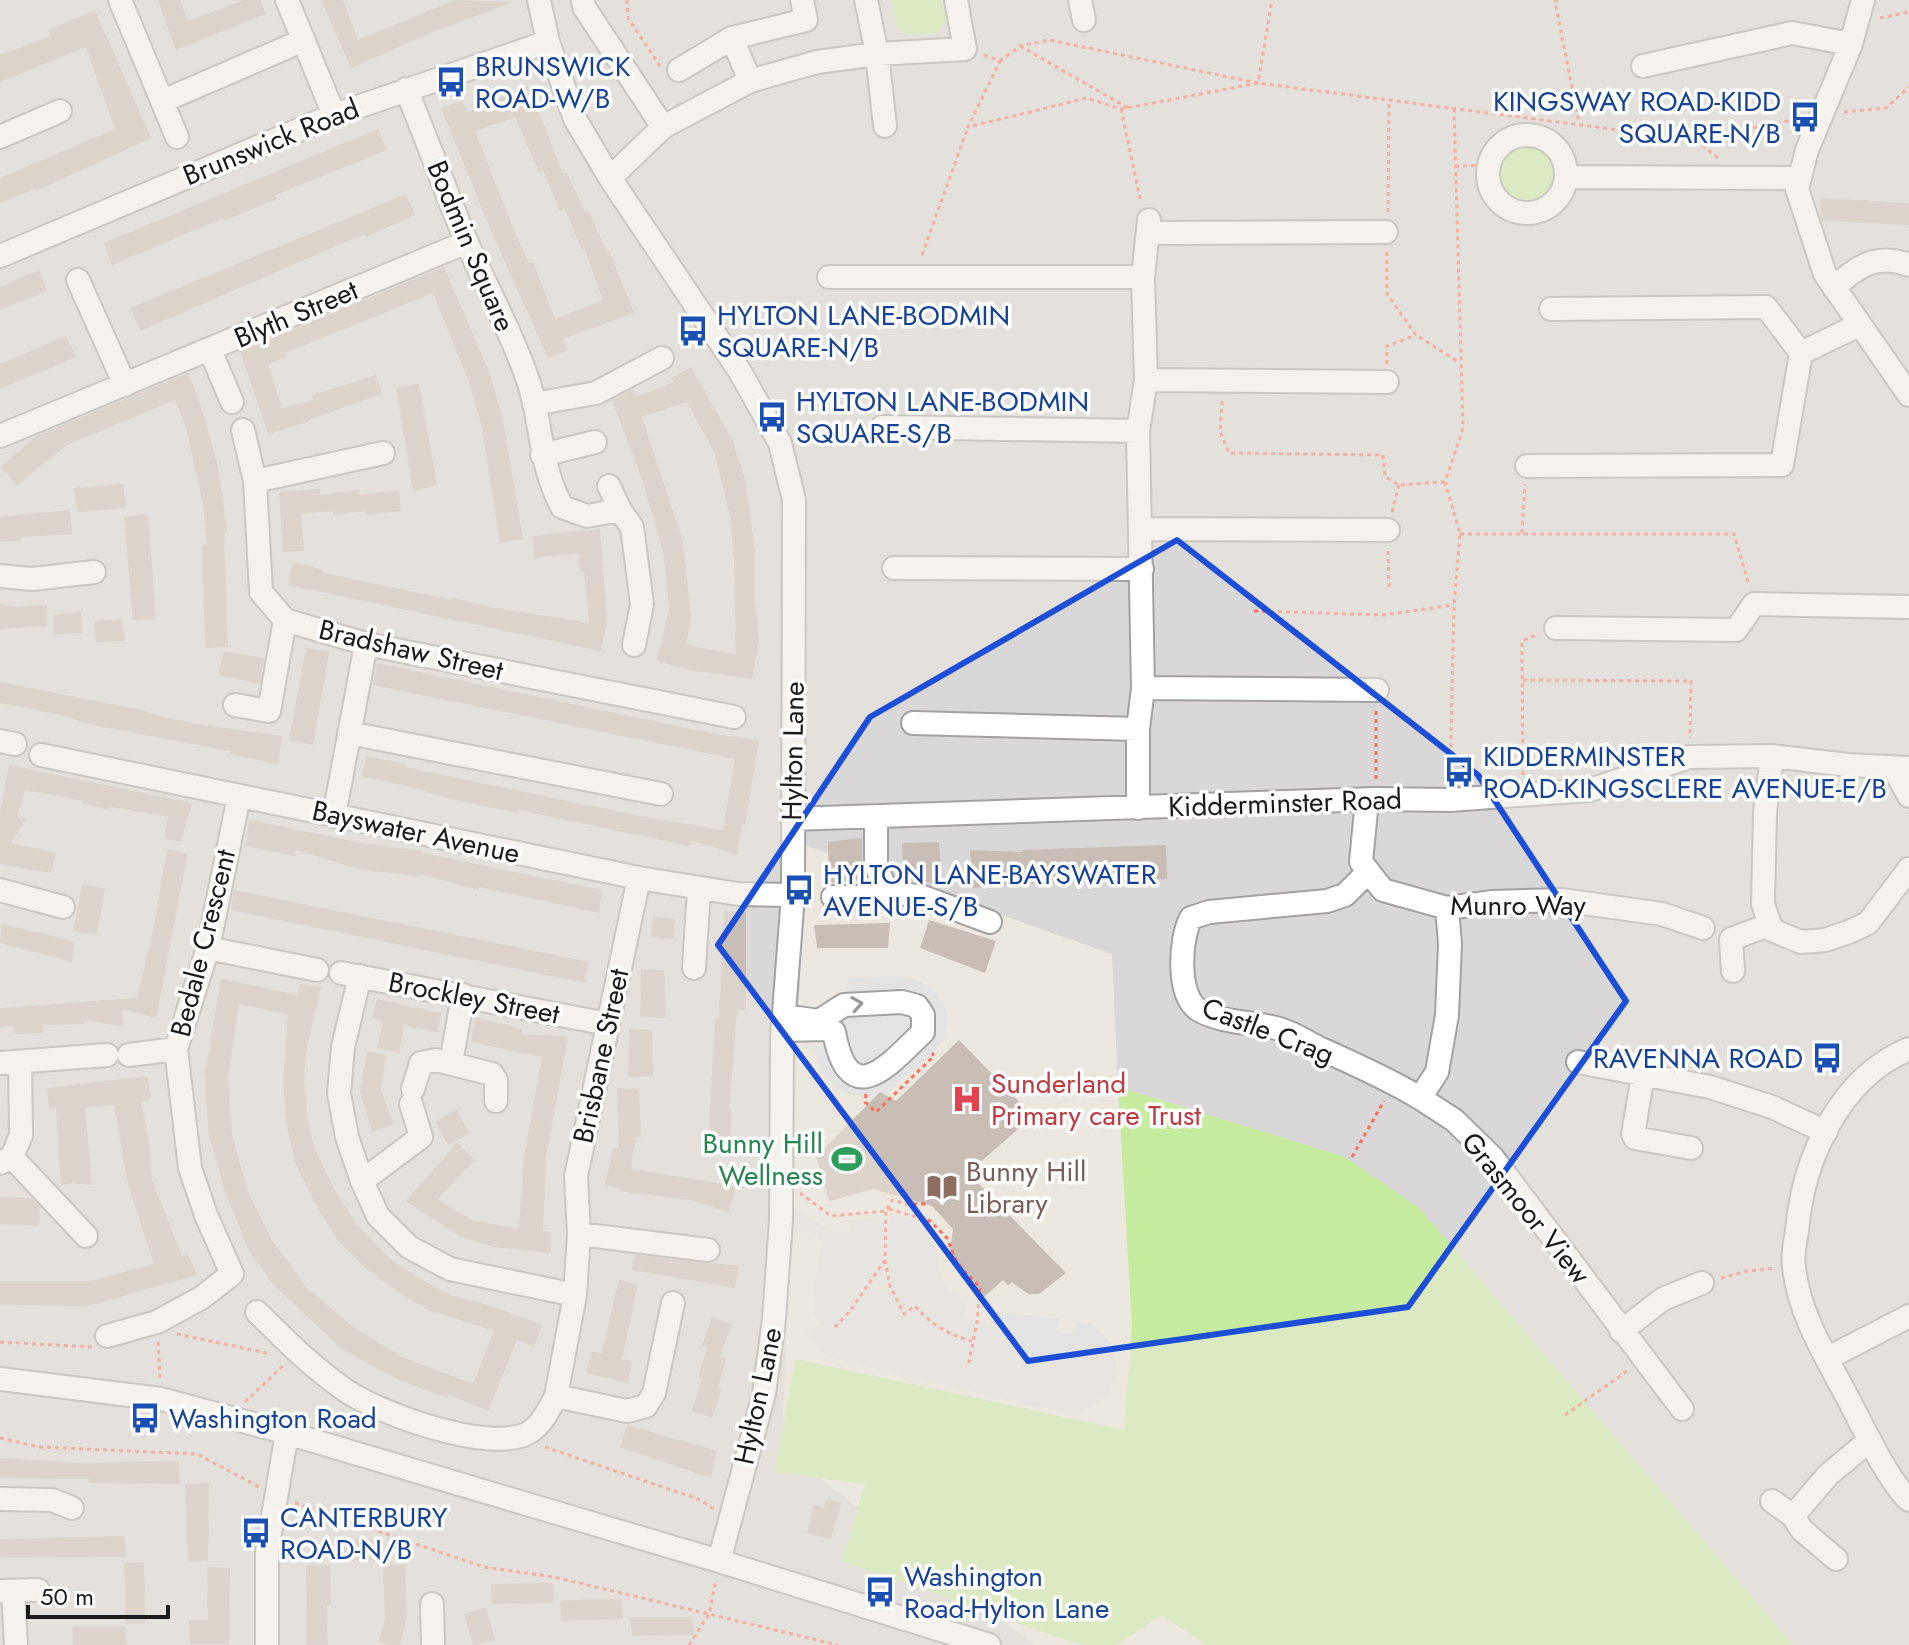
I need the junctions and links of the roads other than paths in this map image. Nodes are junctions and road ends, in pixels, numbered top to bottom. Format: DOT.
graph roads {
  1 [pos="120,0"];
  2 [pos="287,0"];
  3 [pos="539,0"];
  4 [pos="583,0"];
  5 [pos="802,0"];
  6 [pos="866,0"];
  7 [pos="956,0"];
  8 [pos="1863,0"];
  9 [pos="1854,33"];
  10 [pos="732,38"];
  11 [pos="304,40"];
  12 [pos="548,42"];
  13 [pos="877,54"];
  14 [pos="1643,66"];
  15 [pos="679,70"];
  16 [pos="750,81"];
  17 [pos="406,89"];
  18 [pos="163,101"];
  19 [pos="60,111"];
  20 [pos="334,115"];
  21 [pos="885,126"];
  22 [pos="663,127"];
  23 [pos="0,137"];
  24 [pos="177,137"];
  25 [pos="1567,177"];
  26 [pos="610,178"];
  27 [pos="1798,183"];
  28 [pos="1386,232"];
  29 [pos="467,242"];
  30 [pos="0,256"];
  31 [pos="1909,265"];
  32 [pos="829,277"];
  33 [pos="1143,277"];
  34 [pos="78,280"];
  35 [pos="1834,288"];
  36 [pos="1551,309"];
  37 [pos="1859,325"];
  38 [pos="210,350"];
  39 [pos="1801,353"];
  40 [pos="662,358"];
  41 [pos="1146,380"];
  42 [pos="1387,382"];
  43 [pos="125,385"];
  44 [pos="1908,386"];
  45 [pos="232,402"];
  46 [pos="534,404"];
  47 [pos="882,427"];
  48 [pos="243,430"];
  49 [pos="1138,431"];
  50 [pos="0,436"];
  51 [pos="595,442"];
  52 [pos="383,453"];
  53 [pos="542,455"];
  54 [pos="1527,466"];
  55 [pos="255,481"];
  56 [pos="609,486"];
  57 [pos="620,510"];
  58 [pos="1141,529"];
  59 [pos="1388,530"];
  60 [pos="894,568"];
  61 [pos="1142,569"];
  62 [pos="94,572"];
  63 [pos="0,576"];
  64 [pos="1909,607"];
  65 [pos="285,620"];
  66 [pos="1556,628"];
  67 [pos="366,644"];
  68 [pos="634,645"];
  69 [pos="1143,688"];
  70 [pos="1377,690"];
  71 [pos="235,705"];
  72 [pos="734,717"];
  73 [pos="913,723"];
  74 [pos="1138,729"];
  75 [pos="349,733"];
  76 [pos="41,755"];
  77 [pos="1772,756"];
  78 [pos="1901,768"];
  79 [pos="661,794"];
  80 [pos="239,796"];
  81 [pos="1909,796"];
  82 [pos="1371,799"];
  83 [pos="1138,808"];
  84 [pos="334,816"];
  85 [pos="876,818"];
  86 [pos="792,819"];
  87 [pos="1909,869"];
  88 [pos="1368,872"];
  89 [pos="639,878"];
  90 [pos="699,889"];
  91 [pos="0,890"];
  92 [pos="886,891"];
  93 [pos="793,895"];
  94 [pos="833,897"];
  95 [pos="63,907"];
  96 [pos="1447,908"];
  97 [pos="990,922"];
  98 [pos="1769,925"];
  99 [pos="1703,928"];
  100 [pos="208,948"];
  101 [pos="694,968"];
  102 [pos="317,970"];
  103 [pos="1733,971"];
  104 [pos="463,995"];
  105 [pos="783,1023"];
  106 [pos="608,1024"];
  107 [pos="176,1049"];
  108 [pos="1909,1049"];
  109 [pos="107,1055"];
  110 [pos="129,1055"];
  111 [pos="10,1062"];
  112 [pos="1578,1062"];
  113 [pos="451,1063"];
  114 [pos="1643,1075"];
  115 [pos="1420,1098"];
  116 [pos="496,1101"];
  117 [pos="1826,1132"];
  118 [pos="1691,1148"];
  119 [pos="6,1160"];
  120 [pos="362,1181"];
  121 [pos="579,1234"];
  122 [pos="86,1236"];
  123 [pos="708,1250"];
  124 [pos="1702,1283"];
  125 [pos="575,1295"];
  126 [pos="673,1303"];
  127 [pos="257,1312"];
  128 [pos="1909,1316"];
  129 [pos="1621,1331"];
  130 [pos="107,1336"];
  131 [pos="1828,1358"];
  132 [pos="0,1379"];
  133 [pos="556,1396"];
  134 [pos="1682,1409"];
  135 [pos="287,1433"];
  136 [pos="1870,1440"];
  137 [pos="0,1499"];
  138 [pos="1909,1500"];
  139 [pos="1772,1501"];
  140 [pos="72,1508"];
  141 [pos="1793,1516"];
  142 [pos="1836,1559"];
  143 [pos="719,1561"];
  144 [pos="38,1590"];
  145 [pos="7,1591"];
  146 [pos="432,1604"];
  147 [pos="16,1645"];
  148 [pos="267,1645"];
  149 [pos="433,1645"];
  150 [pos="989,1645"];
  1 -- 18 [label="street"];
  2 -- 11 [label="street"];
  3 -- 12 [label="street, Hylton Lane"];
  4 -- 22 [label="street"];
  5 -- 10 [label="street"];
  6 -- 13 [label="street"];
  7 -- 13 [label="street"];
  8 -- 9 [label="street"];
  9 -- 14 [label="street"];
  9 -- 27 [label="street"];
  10 -- 15 [label="street"];
  10 -- 16 [label="street"];
  11 -- 18 [label="street"];
  11 -- 20 [label="street"];
  12 -- 17 [label="street, Brunswick Road"];
  12 -- 26 [label="street, Hylton Lane"];
  13 -- 16 [label="street"];
  13 -- 21 [label="street"];
  16 -- 22 [label="street"];
  17 -- 20 [label="street, Brunswick Road"];
  17 -- 29 [label="street, Bodmin Square"];
  18 -- 24 [label="street"];
  19 -- 23 [label="street"];
  20 -- 30 [label="street, Brunswick Road"];
  22 -- 26 [label="street"];
  25 -- 25 [label="street"];
  25 -- 27 [label="street"];
  26 -- 86 [label="street, Hylton Lane"];
  27 -- 35 [label="street"];
  28 -- 33 [label="street"];
  29 -- 38 [label="street, Blyth Street"];
  29 -- 46 [label="street, Bodmin Square"];
  31 -- 35 [label="street"];
  32 -- 33 [label="street"];
  33 -- 41 [label="street"];
  34 -- 43 [label="street"];
  35 -- 37 [label="street"];
  36 -- 39 [label="street"];
  37 -- 39 [label="street"];
  37 -- 44 [label="street"];
  38 -- 43 [label="street, Blyth Street"];
  38 -- 45 [label="street"];
  39 -- 54 [label="street"];
  40 -- 46 [label="street"];
  41 -- 42 [label="street"];
  41 -- 49 [label="street"];
  43 -- 50 [label="street, Blyth Street"];
  46 -- 53 [label="street, Bodmin Square"];
  47 -- 49 [label="street"];
  48 -- 55 [label="street, Bradshaw Street"];
  49 -- 58 [label="street"];
  51 -- 53 [label="street"];
  52 -- 55 [label="street"];
  53 -- 57 [label="street, Bodmin Square"];
  55 -- 65 [label="street, Bradshaw Street"];
  56 -- 57 [label="street"];
  57 -- 68 [label="street"];
  58 -- 59 [label="street"];
  58 -- 61 [label="street"];
  60 -- 61 [label="street"];
  61 -- 69 [label="street"];
  62 -- 63 [label="street"];
  64 -- 66 [label="street"];
  65 -- 67 [label="street, Bradshaw Street"];
  65 -- 71 [label="street"];
  67 -- 72 [label="street, Bradshaw Street"];
  67 -- 75 [label="street"];
  69 -- 70 [label="street"];
  69 -- 74 [label="street"];
  73 -- 74 [label="street"];
  74 -- 83 [label="street"];
  75 -- 79 [label="street"];
  75 -- 84 [label="street"];
  76 -- 80 [label="street, Bayswater Avenue"];
  77 -- 78 [label="street, Kidderminster Road"];
  77 -- 82 [label="street, Kidderminster Road"];
  77 -- 98 [label="street"];
  78 -- 81 [label="street"];
  80 -- 84 [label="street, Bayswater Avenue"];
  80 -- 100 [label="street, Bedale Crescent"];
  82 -- 83 [label="street, Kidderminster Road"];
  82 -- 88 [label="street"];
  83 -- 85 [label="street, Kidderminster Road"];
  84 -- 89 [label="street, Bayswater Avenue"];
  85 -- 86 [label="street, Kidderminster Road"];
  85 -- 92 [label="street"];
  86 -- 93 [label="street, Hylton Lane"];
  87 -- 98 [label="street"];
  88 -- 96 [label="street, Munro Way"];
  88 -- 115 [label="street, Castle Crag"];
  89 -- 90 [label="street, Bayswater Avenue"];
  89 -- 106 [label="street, Brisbane Street"];
  90 -- 93 [label="street, Bayswater Avenue"];
  90 -- 101 [label="street"];
  91 -- 95 [label="street"];
  92 -- 94 [label="street"];
  92 -- 97 [label="street"];
  93 -- 105 [label="street, Hylton Lane"];
  96 -- 99 [label="street, Munro Way"];
  96 -- 115 [label="street"];
  98 -- 103 [label="street"];
  100 -- 102 [label="street"];
  100 -- 107 [label="street, Bedale Crescent"];
  104 -- 106 [label="street, Brockley Street"];
  104 -- 113 [label="street"];
  104 -- 120 [label="street, Brockley Street"];
  105 -- 105 [label="street, one-way"];
  105 -- 143 [label="street, Hylton Lane"];
  106 -- 121 [label="street, Brisbane Street"];
  107 -- 110 [label="street"];
  107 -- 130 [label="street, Bedale Crescent"];
  108 -- 117 [label="street"];
  109 -- 111 [label="street"];
  111 -- 119 [label="street"];
  112 -- 114 [label="street"];
  113 -- 116 [label="street"];
  113 -- 120 [label="street"];
  114 -- 117 [label="street"];
  114 -- 118 [label="street"];
  115 -- 129 [label="street, Grasmoor View"];
  117 -- 131 [label="street"];
  119 -- 122 [label="street"];
  120 -- 125 [label="street"];
  121 -- 123 [label="street"];
  121 -- 125 [label="street, Brisbane Street"];
  124 -- 129 [label="street"];
  125 -- 133 [label="street, Brisbane Street"];
  126 -- 133 [label="street"];
  127 -- 133 [label="street, Brisbane Street"];
  128 -- 131 [label="street"];
  129 -- 134 [label="street, Grasmoor View"];
  131 -- 136 [label="street"];
  132 -- 135 [label="street"];
  135 -- 143 [label="street"];
  135 -- 148 [label="street"];
  136 -- 138 [label="street"];
  136 -- 141 [label="street"];
  137 -- 140 [label="street"];
  139 -- 141 [label="street"];
  141 -- 142 [label="street"];
  143 -- 150 [label="street"];
  144 -- 145 [label="street"];
  145 -- 147 [label="street"];
  146 -- 149 [label="street"];
}
